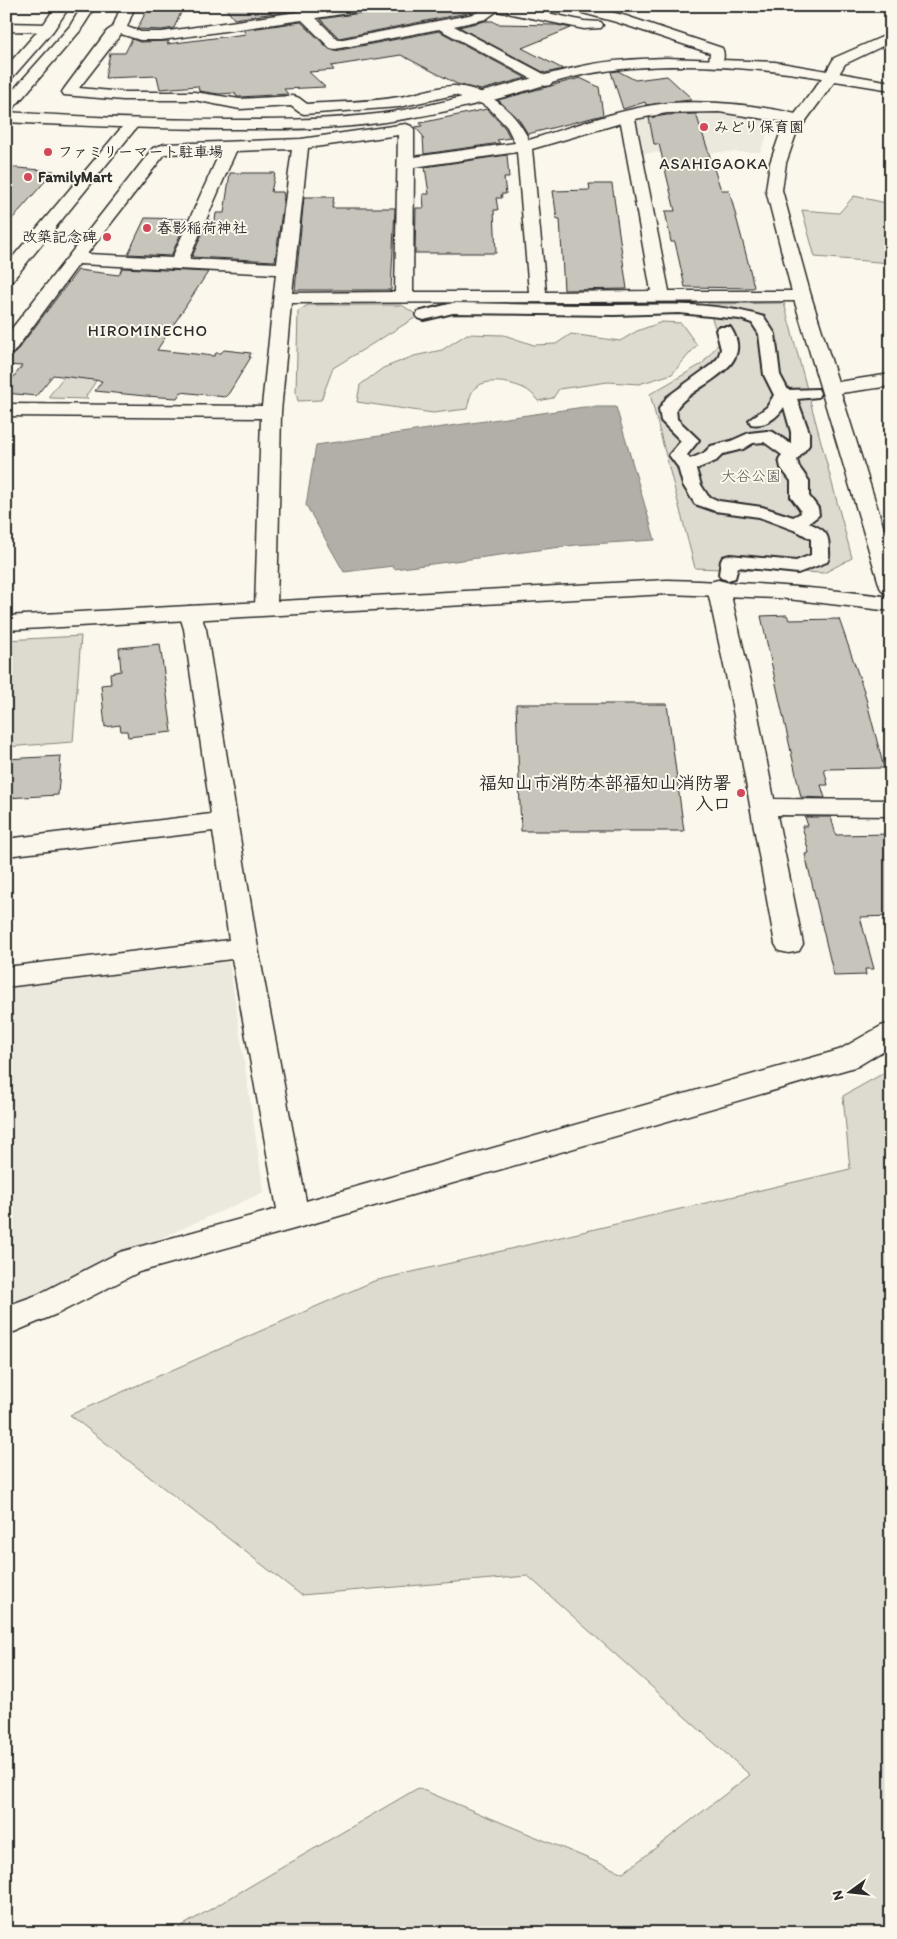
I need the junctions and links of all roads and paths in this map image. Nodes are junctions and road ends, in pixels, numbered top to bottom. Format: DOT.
graph roads {
  1 [pos="63,6"];
  2 [pos="90,6"];
  3 [pos="128,6"];
  4 [pos="368,6"];
  5 [pos="573,6"];
  6 [pos="493,7"];
  7 [pos="227,14"];
  8 [pos="306,16"];
  9 [pos="621,19"];
  10 [pos="442,26"];
  11 [pos="6,27"];
  12 [pos="48,28"];
  13 [pos="119,29"];
  14 [pos="222,29"];
  15 [pos="891,37"];
  16 [pos="716,63"];
  17 [pos="6,76"];
  18 [pos="830,76"];
  19 [pos="545,82"];
  20 [pos="891,86"];
  21 [pos="482,98"];
  22 [pos="6,108"];
  23 [pos="627,116"];
  24 [pos="6,118"];
  25 [pos="799,119"];
  26 [pos="132,124"];
  27 [pos="301,144"];
  28 [pos="524,146"];
  29 [pos="230,147"];
  30 [pos="406,163"];
  31 [pos="74,259"];
  32 [pos="179,263"];
  33 [pos="285,269"];
  34 [pos="6,277"];
  35 [pos="661,296"];
  36 [pos="802,296"];
  37 [pos="404,297"];
  38 [pos="283,298"];
  39 [pos="535,303"];
  40 [pos="424,315"];
  41 [pos="724,330"];
  42 [pos="6,349"];
  43 [pos="891,380"];
  44 [pos="831,389"];
  45 [pos="812,393"];
  46 [pos="782,395"];
  47 [pos="6,410"];
  48 [pos="271,412"];
  49 [pos="757,420"];
  50 [pos="766,436"];
  51 [pos="749,438"];
  52 [pos="684,446"];
  53 [pos="717,450"];
  54 [pos="791,454"];
  55 [pos="687,467"];
  56 [pos="794,524"];
  57 [pos="723,581"];
  58 [pos="891,587"];
  59 [pos="891,604"];
  60 [pos="266,608"];
  61 [pos="190,613"];
  62 [pos="6,623"];
  63 [pos="762,807"];
  64 [pos="891,808"];
  65 [pos="225,821"];
  66 [pos="6,848"];
  67 [pos="789,944"];
  68 [pos="244,948"];
  69 [pos="6,977"];
  70 [pos="891,1033"];
  71 [pos="294,1217"];
  72 [pos="6,1318"];
  1 -- 12 [label="main road"];
  2 -- 22 [label="main road"];
  3 -- 13 [label="main road"];
  4 -- 8 [label="main road"];
  5 -- 9 [label="main road"];
  6 -- 9 [label="main road"];
  6 -- 10 [label="main road"];
  7 -- 14 [label="main road"];
  8 -- 10 [label="main road"];
  8 -- 14 [label="main road"];
  9 -- 16 [label="main road"];
  10 -- 19 [label="main road"];
  11 -- 12 [label="main road"];
  12 -- 17 [label="main road"];
  13 -- 14 [label="main road"];
  13 -- 21 [label="main road"];
  15 -- 18 [label="main road"];
  16 -- 18 [label="main road"];
  16 -- 19 [label="main road"];
  18 -- 20 [label="main road"];
  18 -- 25 [label="main road"];
  19 -- 21 [label="main road"];
  21 -- 26 [label="main road"];
  21 -- 28 [label="main road"];
  23 -- 25 [label="main road"];
  23 -- 28 [label="main road"];
  23 -- 35 [label="main road"];
  24 -- 26 [label="main road"];
  25 -- 36 [label="main road"];
  26 -- 34 [label="main road"];
  27 -- 29 [label="main road"];
  27 -- 30 [label="main road"];
  27 -- 33 [label="main road"];
  28 -- 30 [label="main road"];
  28 -- 39 [label="main road"];
  29 -- 31 [label="main road"];
  29 -- 32 [label="main road"];
  30 -- 37 [label="main road"];
  31 -- 32 [label="main road"];
  31 -- 42 [label="main road"];
  32 -- 33 [label="main road"];
  33 -- 38 [label="main road"];
  35 -- 36 [label="main road"];
  35 -- 39 [label="main road"];
  36 -- 44 [label="main road"];
  37 -- 38 [label="main road"];
  37 -- 39 [label="main road"];
  38 -- 48 [label="main road"];
  39 -- 40 [label="street"];
  39 -- 46 [label="street"];
  41 -- 52 [label="street"];
  43 -- 44 [label="main road"];
  44 -- 58 [label="main road"];
  45 -- 46 [label="street"];
  46 -- 49 [label="street"];
  46 -- 54 [label="street"];
  47 -- 48 [label="main road"];
  48 -- 60 [label="main road"];
  49 -- 50 [label="street"];
  49 -- 51 [label="street"];
  50 -- 51 [label="street"];
  50 -- 54 [label="street"];
  51 -- 53 [label="street"];
  52 -- 53 [label="street"];
  52 -- 55 [label="street"];
  53 -- 55 [label="street"];
  54 -- 56 [label="street"];
  55 -- 56 [label="street"];
  56 -- 57 [label="street"];
  57 -- 59 [label="main road"];
  57 -- 60 [label="main road"];
  57 -- 63 [label="main road"];
  60 -- 61 [label="main road"];
  61 -- 62 [label="main road"];
  61 -- 65 [label="main road"];
  63 -- 64 [label="main road"];
  63 -- 67 [label="main road"];
  65 -- 66 [label="main road"];
  65 -- 68 [label="main road"];
  68 -- 69 [label="main road"];
  68 -- 71 [label="main road"];
  70 -- 71 [label="main road"];
  71 -- 72 [label="main road"];
}
